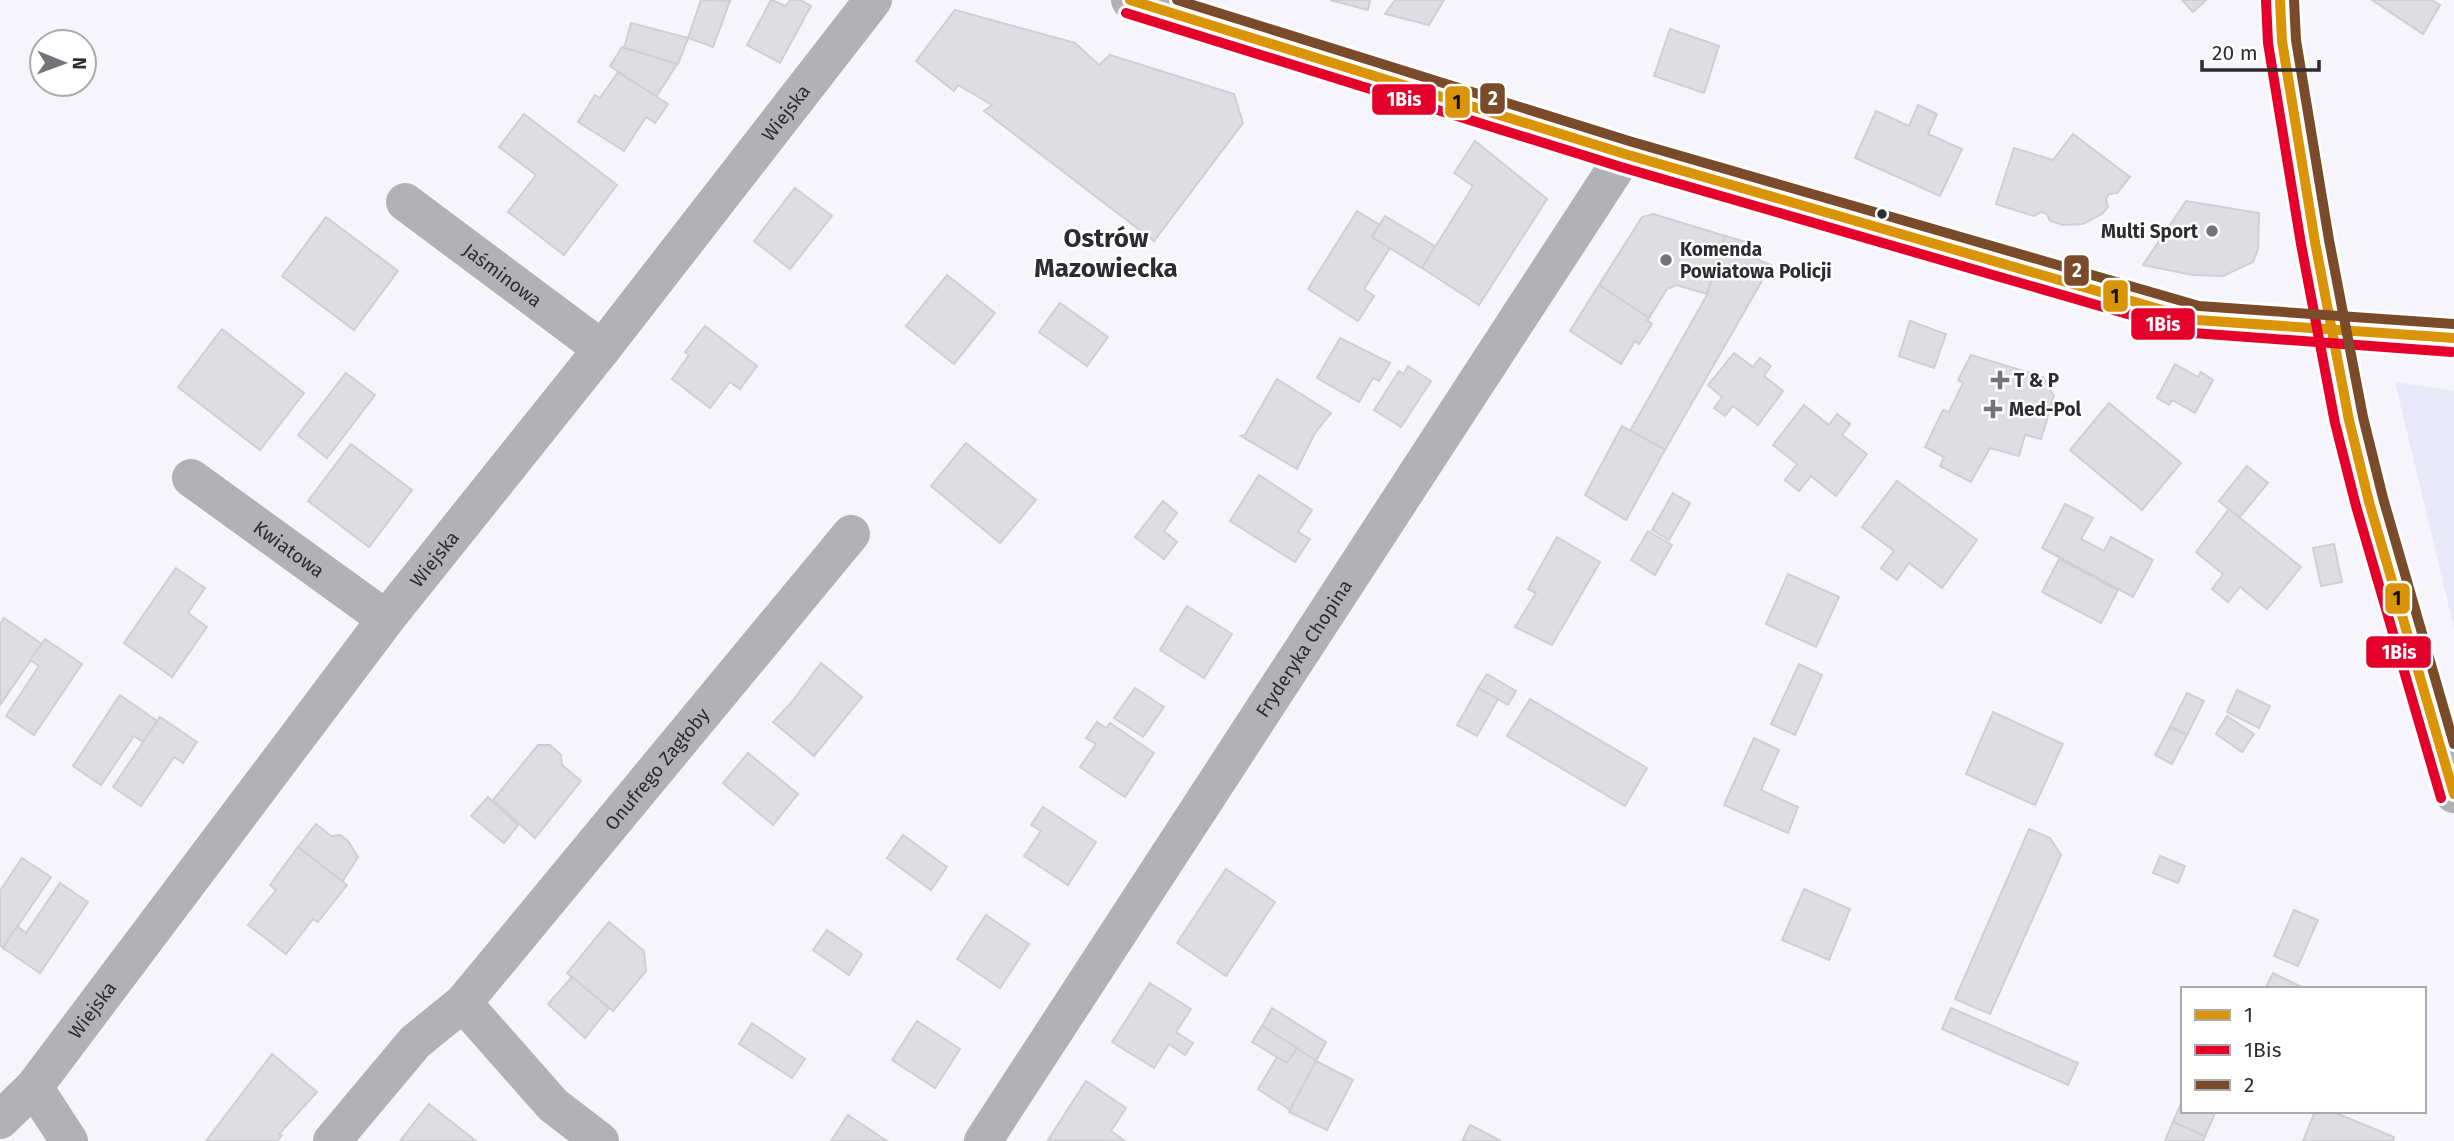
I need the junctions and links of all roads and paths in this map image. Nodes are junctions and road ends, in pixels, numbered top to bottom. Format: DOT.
graph roads {
  1 [pos="873,0"];
  2 [pos="1130,0"];
  3 [pos="2280,0"];
  4 [pos="1625,154"];
  5 [pos="405,202"];
  6 [pos="2331,328"];
  7 [pos="2454,338"];
  8 [pos="602,349"];
  9 [pos="191,478"];
  10 [pos="851,534"];
  11 [pos="386,619"];
  12 [pos="2454,793"];
  13 [pos="463,1003"];
  14 [pos="34,1087"];
  15 [pos="0,1120"];
  16 [pos="69,1141"];
  17 [pos="332,1141"];
  18 [pos="600,1141"];
  19 [pos="983,1141"];
  1 -- 8 [label="street, Wiejska"];
  2 -- 4 [label="street"];
  3 -- 6 [label="street"];
  4 -- 6 [label="street"];
  4 -- 19 [label="street, Fryderyka Chopina"];
  5 -- 8 [label="street, Jaśminowa"];
  6 -- 7 [label="street"];
  6 -- 12 [label="street"];
  8 -- 11 [label="street, Wiejska"];
  9 -- 11 [label="street, Kwiatowa"];
  10 -- 13 [label="street, Onufrego Zagłoby"];
  11 -- 14 [label="street, Wiejska"];
  13 -- 17 [label="street, Onufrego Zagłoby"];
  13 -- 18 [label="street"];
  14 -- 15 [label="street, Wiejska"];
  14 -- 16 [label="street"];
}
